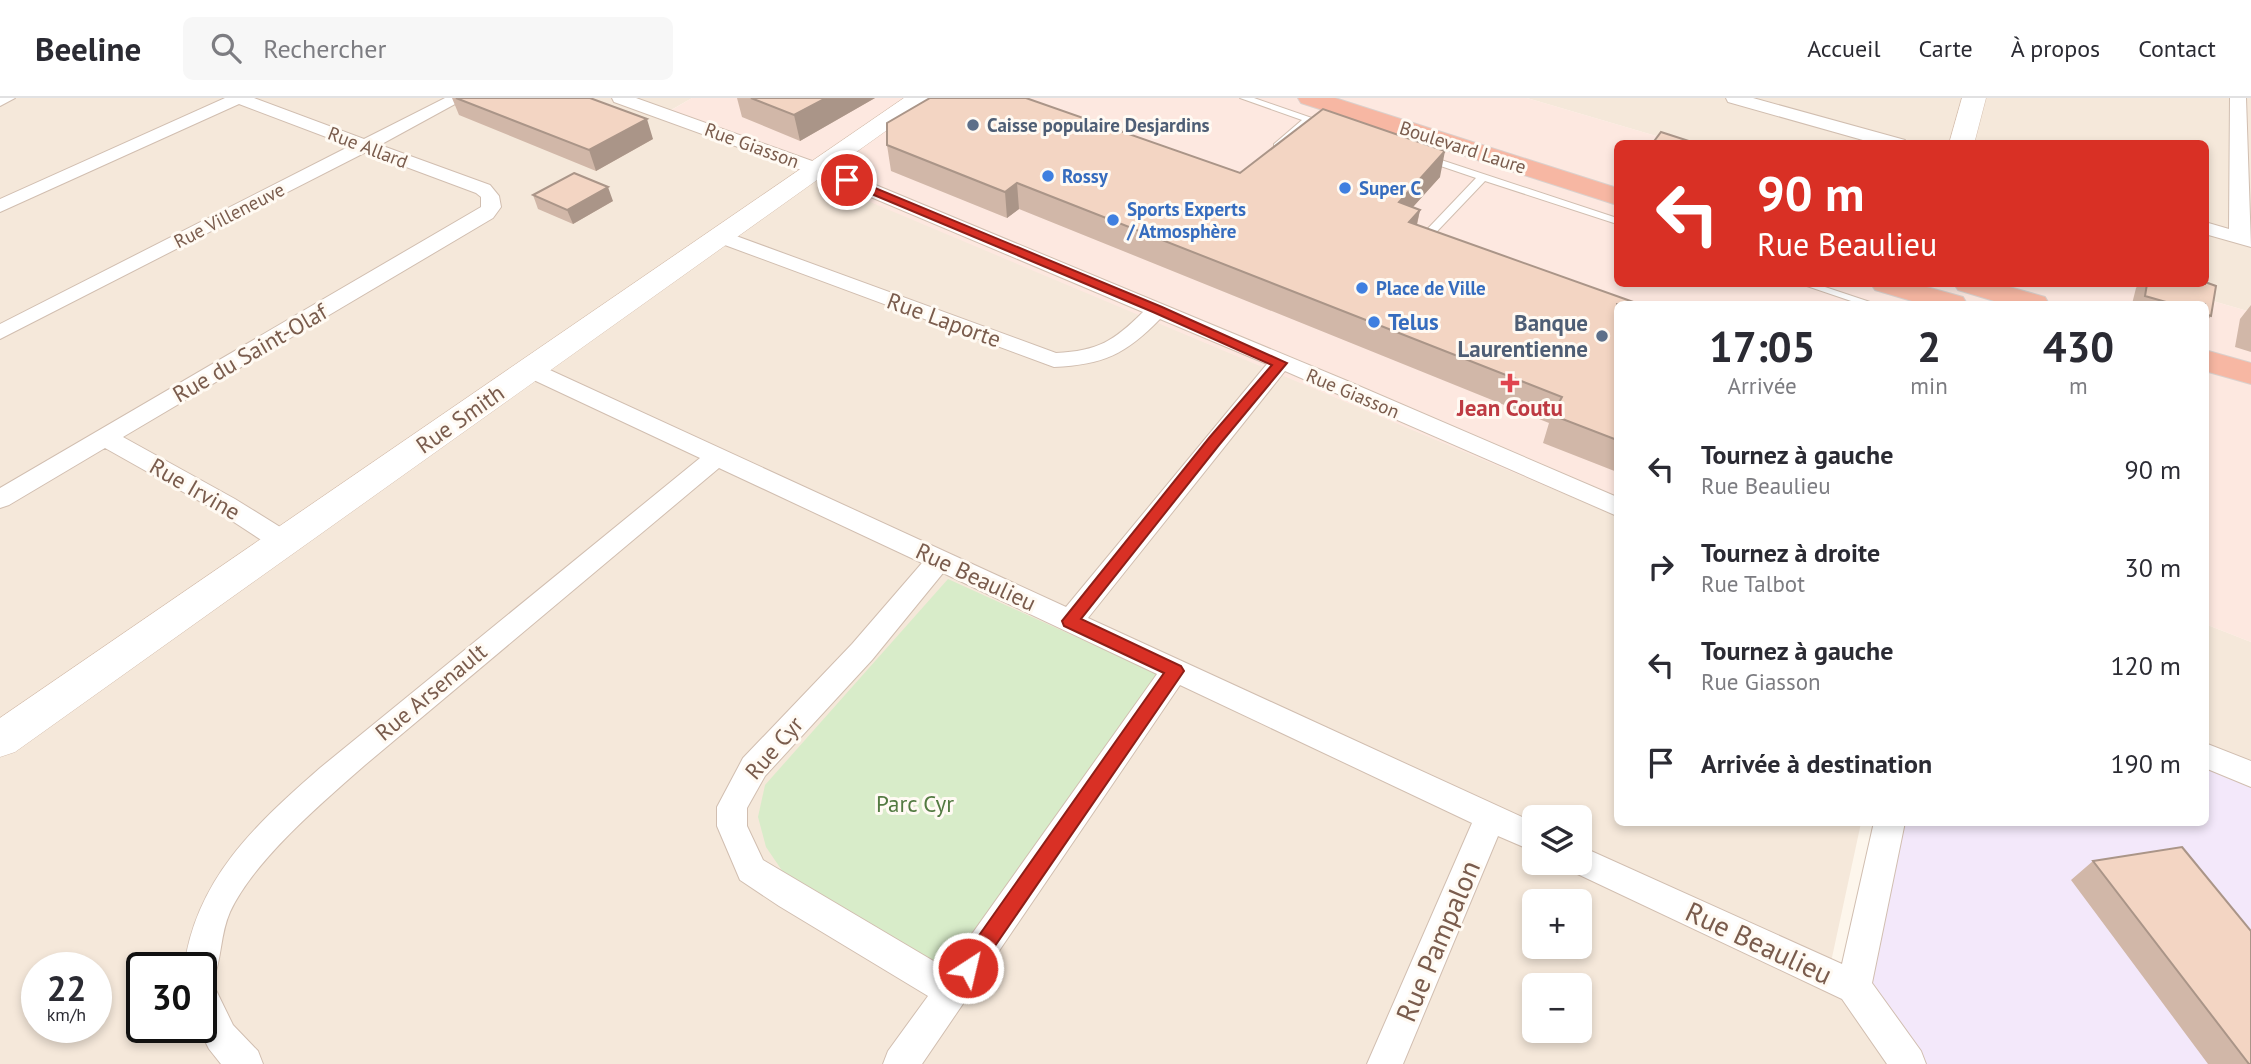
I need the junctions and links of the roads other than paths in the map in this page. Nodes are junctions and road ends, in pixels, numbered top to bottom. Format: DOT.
graph roads {
  1 [pos="7,98"];
  2 [pos="239,98"];
  3 [pos="458,98"];
  4 [pos="620,98"];
  5 [pos="920,98"];
  6 [pos="1245,98"];
  7 [pos="1377,98"];
  8 [pos="1734,98"];
  9 [pos="1974,98"];
  10 [pos="2238,98"];
  11 [pos="0,101"];
  12 [pos="1310,108"];
  13 [pos="1335,128"];
  14 [pos="1885,140"];
  15 [pos="1962,140"];
  16 [pos="365,145"];
  17 [pos="1421,145"];
  18 [pos="1266,155"];
  19 [pos="817,170"];
  20 [pos="1614,172"];
  21 [pos="1483,177"];
  22 [pos="1614,196"];
  23 [pos="492,201"];
  24 [pos="0,206"];
  25 [pos="1614,220"];
  26 [pos="2209,229"];
  27 [pos="721,237"];
  28 [pos="2245,239"];
  29 [pos="1429,246"];
  30 [pos="1816,287"];
  31 [pos="1895,287"];
  32 [pos="1979,287"];
  33 [pos="1917,294"];
  34 [pos="1860,301"];
  35 [pos="1942,301"];
  36 [pos="2024,301"];
  37 [pos="1158,309"];
  38 [pos="0,332"];
  39 [pos="2209,361"];
  40 [pos="1280,363"];
  41 [pos="531,370"];
  42 [pos="2251,374"];
  43 [pos="2209,387"];
  44 [pos="2251,401"];
  45 [pos="106,438"];
  46 [pos="717,457"];
  47 [pos="0,499"];
  48 [pos="1614,506"];
  49 [pos="284,542"];
  50 [pos="939,560"];
  51 [pos="1070,621"];
  52 [pos="1175,671"];
  53 [pos="0,740"];
  54 [pos="2209,757"];
  55 [pos="2251,774"];
  56 [pos="1490,818"];
  57 [pos="1889,826"];
  58 [pos="1522,832"];
  59 [pos="1592,866"];
  60 [pos="204,952"];
  61 [pos="1854,987"];
  62 [pos="952,991"];
  63 [pos="217,1029"];
  64 [pos="246,1064"];
  65 [pos="901,1064"];
  66 [pos="1385,1064"];
  67 [pos="1908,1064"];
  1 -- 11 [label="street"];
  2 -- 16 [label="street, Rue Allard"];
  2 -- 24 [label="street"];
  3 -- 16 [label="street, Rue Villeneuve"];
  4 -- 19 [label="street, Rue Giasson"];
  5 -- 19 [label="street, Rue Smith"];
  6 -- 12 [label="lane"];
  7 -- 20 [label="highway, Boulevard Laure"];
  8 -- 14 [label="street"];
  9 -- 15 [label="street"];
  10 -- 28 [label="street"];
  12 -- 13 [label="lane"];
  12 -- 17 [label="highway, Boulevard Laure"];
  12 -- 18 [label="lane"];
  16 -- 23 [label="street, Rue Allard"];
  16 -- 38 [label="street, Rue Villeneuve"];
  17 -- 21 [label="lane"];
  17 -- 22 [label="highway, Boulevard Laure"];
  19 -- 27 [label="street, Rue Smith"];
  19 -- 37 [label="street, Rue Giasson"];
  21 -- 25 [label="lane"];
  21 -- 29 [label="lane"];
  23 -- 45 [label="street, Rue du Saint-Olaf"];
  26 -- 28 [label="street"];
  27 -- 37 [label="street, Rue Laporte"];
  27 -- 41 [label="street, Rue Smith"];
  30 -- 34 [label="lane"];
  31 -- 33 [label="highway"];
  32 -- 36 [label="highway"];
  33 -- 35 [label="highway"];
  37 -- 40 [label="street, Rue Giasson"];
  39 -- 42 [label="highway"];
  40 -- 48 [label="street, Rue Giasson"];
  40 -- 51 [label="street"];
  41 -- 46 [label="street, Rue Beaulieu"];
  41 -- 49 [label="street, Rue Smith"];
  43 -- 44 [label="highway"];
  45 -- 47 [label="street, Rue du Saint-Olaf"];
  45 -- 49 [label="street, Rue Irvine"];
  46 -- 50 [label="street, Rue Beaulieu"];
  46 -- 60 [label="street, Rue Arsenault"];
  49 -- 53 [label="street, Rue Smith"];
  50 -- 51 [label="street, Rue Beaulieu"];
  50 -- 62 [label="street, Rue Cyr"];
  51 -- 52 [label="street, Rue Beaulieu"];
  52 -- 56 [label="street, Rue Beaulieu"];
  52 -- 62 [label="street"];
  54 -- 55 [label="street"];
  56 -- 58 [label="street, Rue Beaulieu"];
  56 -- 66 [label="street, Rue Pampalon"];
  57 -- 61 [label="street"];
  59 -- 61 [label="street, Rue Beaulieu"];
  61 -- 67 [label="street, Rue Beaulieu"];
  62 -- 65 [label="street"];
  63 -- 64 [label="street"];
}
